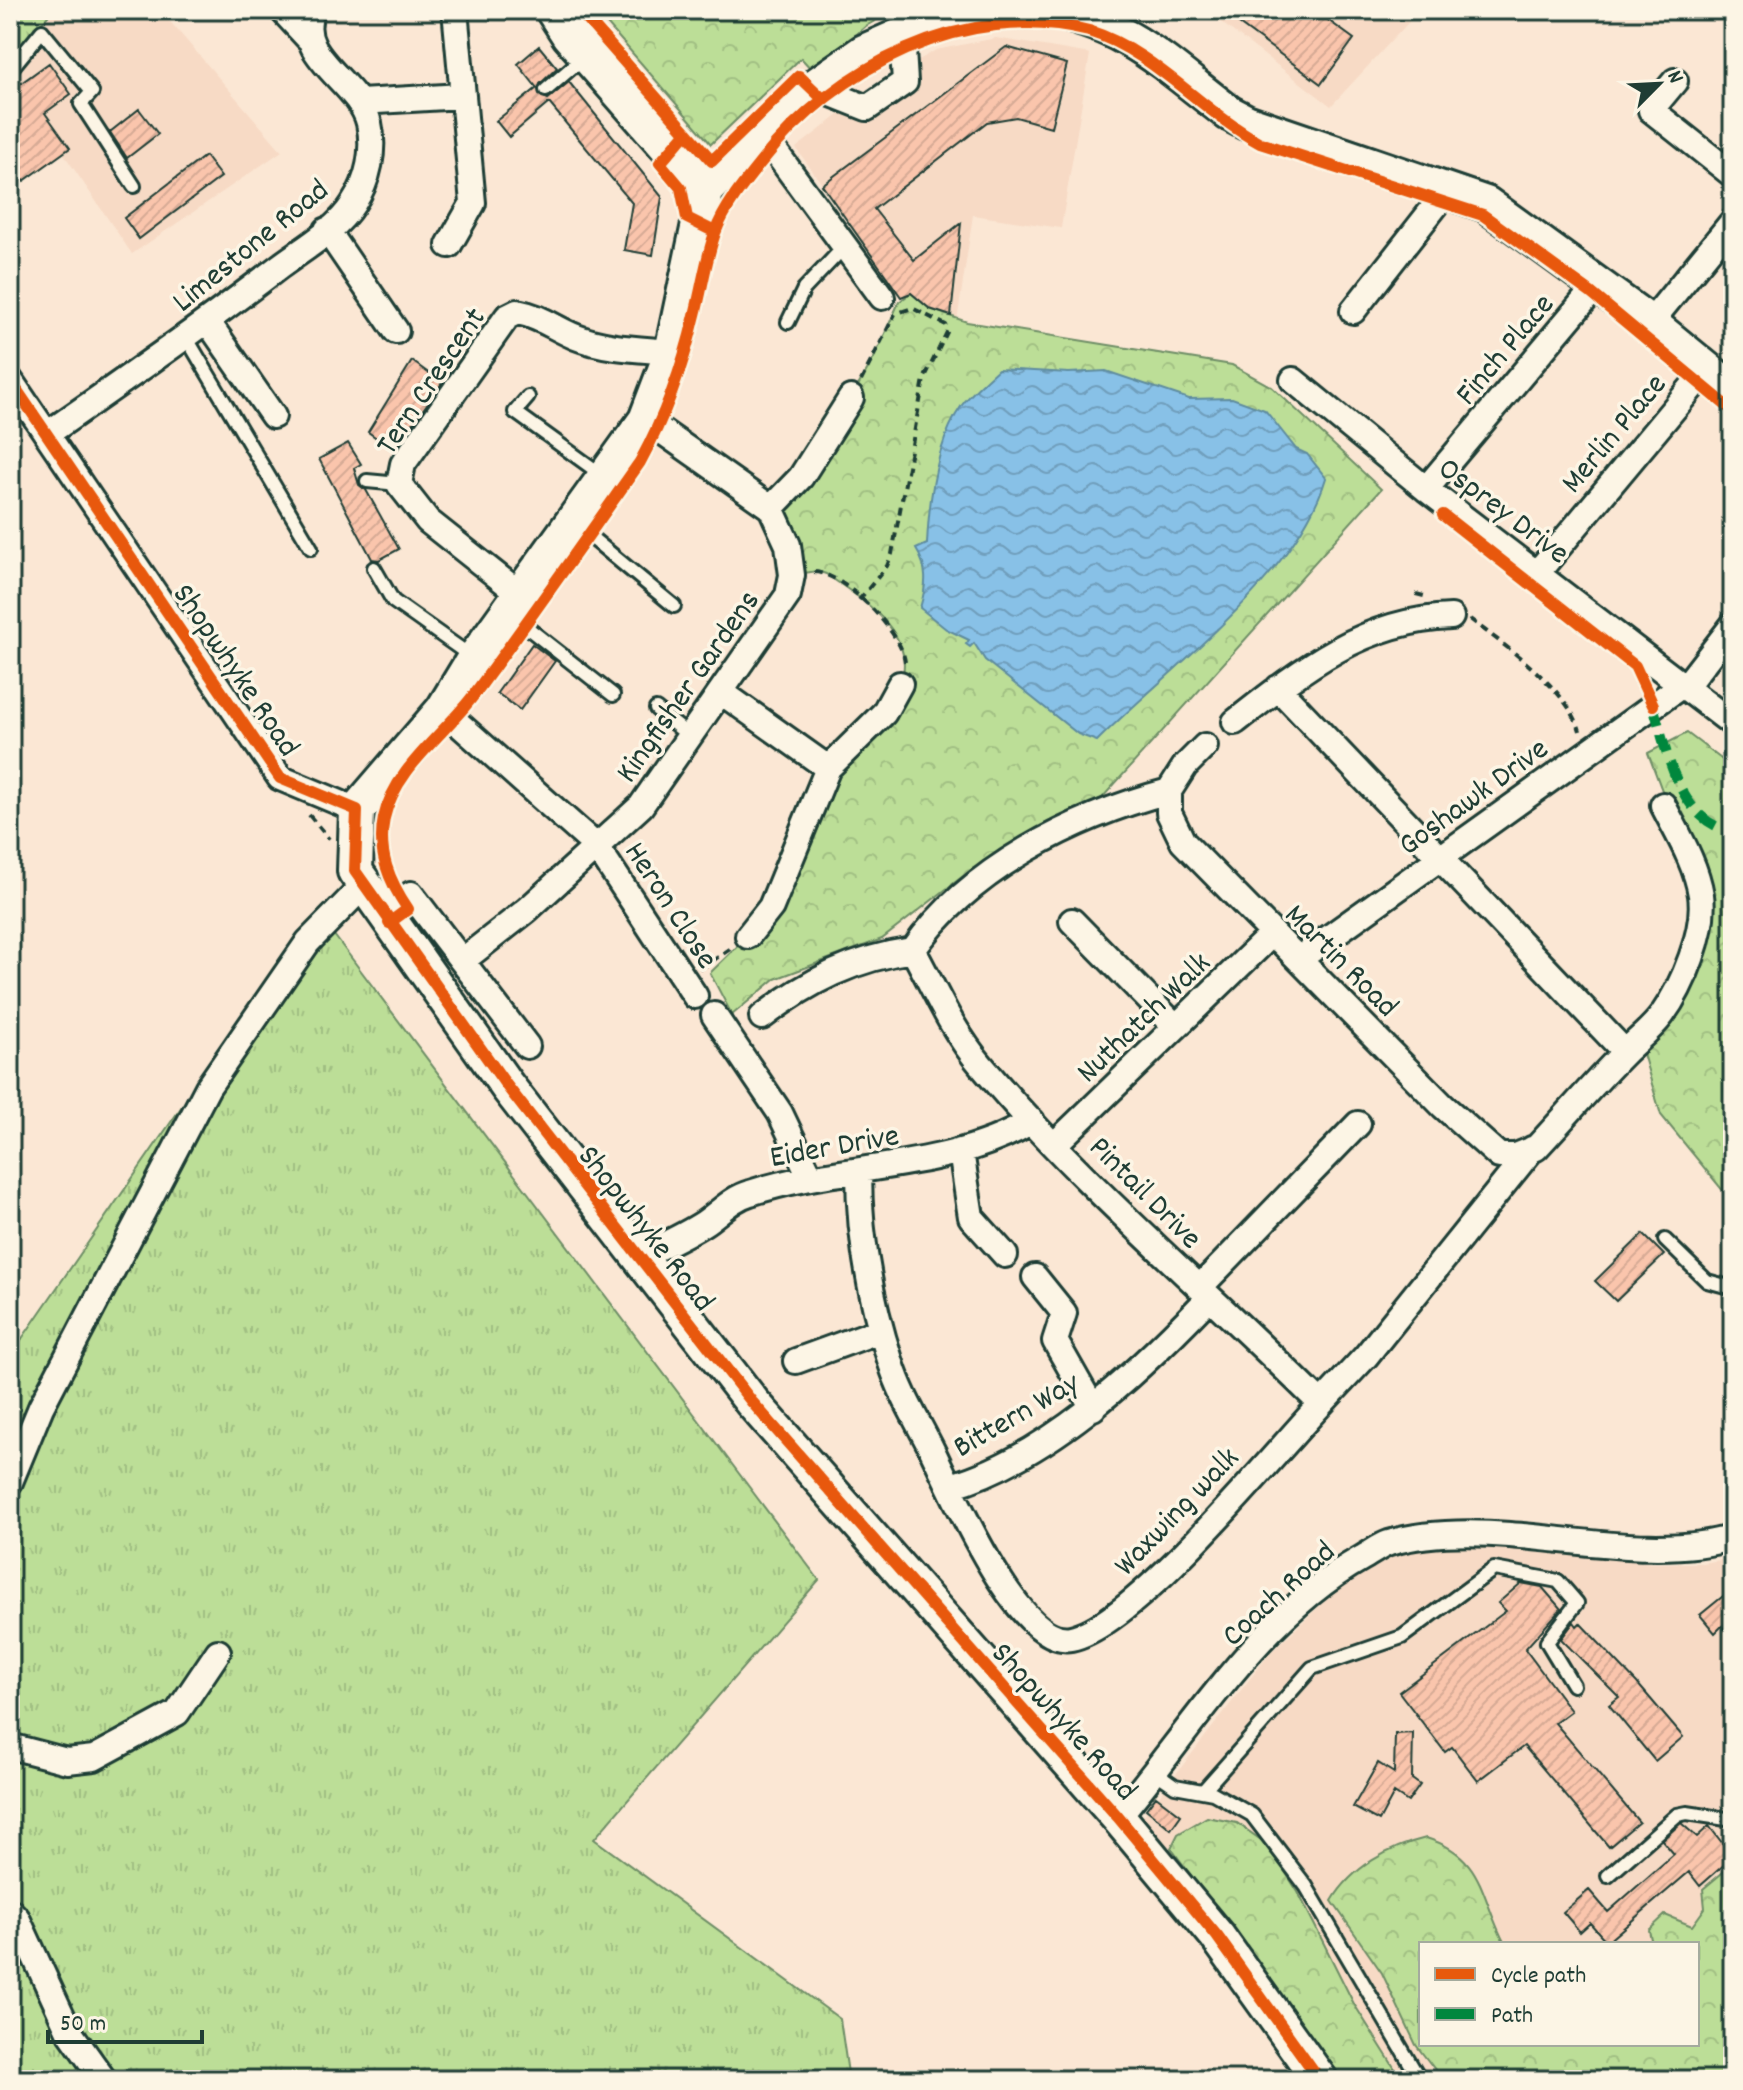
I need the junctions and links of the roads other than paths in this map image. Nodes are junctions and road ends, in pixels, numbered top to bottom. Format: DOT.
graph roads {
  1 [pos="282,10"];
  2 [pos="312,10"];
  3 [pos="455,10"];
  4 [pos="553,10"];
  5 [pos="1004,10"];
  6 [pos="1045,10"];
  7 [pos="902,34"];
  8 [pos="308,38"];
  9 [pos="586,55"];
  10 [pos="10,70"];
  11 [pos="1675,81"];
  12 [pos="814,87"];
  13 [pos="546,90"];
  14 [pos="462,96"];
  15 [pos="360,102"];
  16 [pos="761,132"];
  17 [pos="1733,175"];
  18 [pos="134,186"];
  19 [pos="706,191"];
  20 [pos="1447,191"];
  21 [pos="1733,221"];
  22 [pos="327,230"];
  23 [pos="449,245"];
  24 [pos="844,247"];
  25 [pos="1598,284"];
  26 [pos="889,305"];
  27 [pos="1353,311"];
  28 [pos="208,322"];
  29 [pos="788,322"];
  30 [pos="1650,323"];
  31 [pos="396,331"];
  32 [pos="186,337"];
  33 [pos="672,352"];
  34 [pos="1707,369"];
  35 [pos="1293,380"];
  36 [pos="11,384"];
  37 [pos="1733,391"];
  38 [pos="528,397"];
  39 [pos="851,398"];
  40 [pos="273,416"];
  41 [pos="646,420"];
  42 [pos="47,434"];
  43 [pos="605,477"];
  44 [pos="367,481"];
  45 [pos="399,484"];
  46 [pos="1426,489"];
  47 [pos="771,508"];
  48 [pos="572,522"];
  49 [pos="311,548"];
  50 [pos="374,568"];
  51 [pos="1537,573"];
  52 [pos="514,603"];
  53 [pos="674,606"];
  54 [pos="1452,611"];
  55 [pos="1733,625"];
  56 [pos="474,659"];
  57 [pos="1683,683"];
  58 [pos="900,684"];
  59 [pos="1278,688"];
  60 [pos="721,692"];
  61 [pos="613,695"];
  62 [pos="656,709"];
  63 [pos="443,710"];
  64 [pos="1235,722"];
  65 [pos="1733,724"];
  66 [pos="688,735"];
  67 [pos="1205,746"];
  68 [pos="828,768"];
  69 [pos="1169,791"];
  70 [pos="1663,805"];
  71 [pos="357,810"];
  72 [pos="597,847"];
  73 [pos="1440,858"];
  74 [pos="359,878"];
  75 [pos="411,894"];
  76 [pos="1072,921"];
  77 [pos="1273,933"];
  78 [pos="748,936"];
  79 [pos="913,950"];
  80 [pos="1299,959"];
  81 [pos="462,961"];
  82 [pos="690,988"];
  83 [pos="714,1015"];
  84 [pos="762,1017"];
  85 [pos="1176,1027"];
  86 [pos="527,1046"];
  87 [pos="1625,1052"];
  88 [pos="1032,1121"];
  89 [pos="1358,1124"];
  90 [pos="1055,1144"];
  91 [pos="1532,1149"];
  92 [pos="961,1151"];
  93 [pos="859,1172"];
  94 [pos="810,1176"];
  95 [pos="1665,1240"];
  96 [pos="1005,1255"];
  97 [pos="639,1257"];
  98 [pos="1035,1277"];
  99 [pos="1733,1288"];
  100 [pos="1206,1294"];
  101 [pos="881,1330"];
  102 [pos="796,1361"];
  103 [pos="1321,1404"];
  104 [pos="1093,1408"];
  105 [pos="10,1482"];
  106 [pos="950,1486"];
  107 [pos="1733,1537"];
  108 [pos="218,1652"];
  109 [pos="1573,1685"];
  110 [pos="10,1746"];
  111 [pos="1155,1772"];
  112 [pos="1203,1791"];
  113 [pos="1118,1817"];
  114 [pos="1733,1820"];
  115 [pos="1608,1876"];
  116 [pos="10,1911"];
  117 [pos="104,2080"];
  118 [pos="1320,2080"];
  119 [pos="1420,2080"];
  1 -- 8 [label="street, Limestone Road"];
  2 -- 8 [label="street"];
  3 -- 14 [label="street"];
  4 -- 9 [label="main road"];
  5 -- 7 [label="main road"];
  6 -- 20 [label="main road"];
  7 -- 12 [label="main road"];
  7 -- 12 [label="street"];
  8 -- 15 [label="street, Limestone Road"];
  9 -- 13 [label="lane"];
  9 -- 19 [label="main road"];
  10 -- 18 [label="lane"];
  11 -- 17 [label="street"];
  12 -- 16 [label="main road"];
  14 -- 15 [label="street"];
  14 -- 23 [label="street"];
  15 -- 22 [label="street, Limestone Road"];
  16 -- 19 [label="main road"];
  16 -- 24 [label="street"];
  19 -- 33 [label="main road"];
  20 -- 25 [label="main road"];
  20 -- 27 [label="street"];
  21 -- 30 [label="street"];
  22 -- 28 [label="street, Limestone Road"];
  22 -- 31 [label="street"];
  24 -- 26 [label="street"];
  24 -- 29 [label="lane"];
  25 -- 30 [label="main road"];
  25 -- 46 [label="street, Finch Place"];
  28 -- 32 [label="street, Limestone Road"];
  28 -- 40 [label="street"];
  30 -- 34 [label="main road"];
  32 -- 42 [label="street, Limestone Road"];
  32 -- 49 [label="lane"];
  33 -- 41 [label="main road"];
  33 -- 45 [label="street, Tern Crescent"];
  34 -- 37 [label="main road"];
  34 -- 51 [label="street, Merlin Place"];
  35 -- 46 [label="street, Osprey Drive"];
  36 -- 42 [label="street, Shopwhyke Road"];
  38 -- 43 [label="lane"];
  39 -- 47 [label="street"];
  41 -- 43 [label="main road"];
  41 -- 47 [label="street"];
  42 -- 71 [label="street, Shopwhyke Road"];
  43 -- 48 [label="main road"];
  44 -- 45 [label="lane"];
  45 -- 52 [label="street, Tern Crescent"];
  46 -- 51 [label="street, Osprey Drive"];
  47 -- 60 [label="street, Kingfisher Gardens"];
  48 -- 52 [label="main road"];
  48 -- 53 [label="lane"];
  50 -- 56 [label="lane"];
  51 -- 57 [label="street, Osprey Drive"];
  52 -- 56 [label="main road"];
  52 -- 61 [label="lane"];
  54 -- 59 [label="street"];
  55 -- 57 [label="street, Goshawk Drive"];
  56 -- 63 [label="main road"];
  57 -- 65 [label="street, Osprey Drive"];
  57 -- 73 [label="street, Goshawk Drive"];
  58 -- 68 [label="street"];
  59 -- 64 [label="street"];
  59 -- 73 [label="street"];
  60 -- 66 [label="street, Kingfisher Gardens"];
  60 -- 68 [label="street"];
  62 -- 66 [label="lane"];
  63 -- 71 [label="main road"];
  63 -- 72 [label="street, Heron Close"];
  66 -- 72 [label="street, Kingfisher Gardens"];
  67 -- 69 [label="street"];
  68 -- 78 [label="street"];
  69 -- 77 [label="street, Martin Road"];
  69 -- 79 [label="street"];
  70 -- 87 [label="street"];
  71 -- 74 [label="main road"];
  72 -- 81 [label="street, Heron Close"];
  72 -- 82 [label="street, Heron Close"];
  73 -- 80 [label="street, Goshawk Drive"];
  73 -- 87 [label="street"];
  74 -- 97 [label="main road, Shopwhyke Road"];
  74 -- 105 [label="street"];
  75 -- 81 [label="street"];
  76 -- 85 [label="street"];
  77 -- 80 [label="street, Martin Road"];
  77 -- 85 [label="street, Nuthatch Walk"];
  79 -- 84 [label="street"];
  79 -- 88 [label="street, Pintail Drive"];
  80 -- 91 [label="street, Martin Road"];
  81 -- 86 [label="street"];
  83 -- 94 [label="street"];
  85 -- 90 [label="street, Nuthatch Walk"];
  87 -- 91 [label="street"];
  88 -- 90 [label="street, Pintail Drive"];
  88 -- 92 [label="street, Eider Drive"];
  89 -- 100 [label="street, Bittern Way"];
  90 -- 100 [label="street, Pintail Drive"];
  91 -- 103 [label="street"];
  92 -- 93 [label="street, Eider Drive"];
  92 -- 96 [label="street"];
  93 -- 94 [label="street, Eider Drive"];
  93 -- 101 [label="street, Bittern Way"];
  94 -- 97 [label="street, Eider Drive"];
  95 -- 99 [label="lane"];
  97 -- 113 [label="main road, Shopwhyke Road"];
  98 -- 104 [label="street"];
  100 -- 103 [label="street, Pintail Drive"];
  100 -- 104 [label="street, Bittern Way"];
  101 -- 102 [label="street"];
  101 -- 106 [label="street, Bittern Way"];
  103 -- 106 [label="street, Waxwing walk"];
  104 -- 106 [label="street, Bittern Way"];
  107 -- 111 [label="street, Coach Road"];
  108 -- 110 [label="street"];
  109 -- 112 [label="lane"];
  111 -- 112 [label="lane"];
  111 -- 113 [label="street, Coach Road"];
  112 -- 119 [label="lane"];
  113 -- 118 [label="main road, Shopwhyke Road"];
  114 -- 115 [label="lane"];
  116 -- 117 [label="street"];
}
